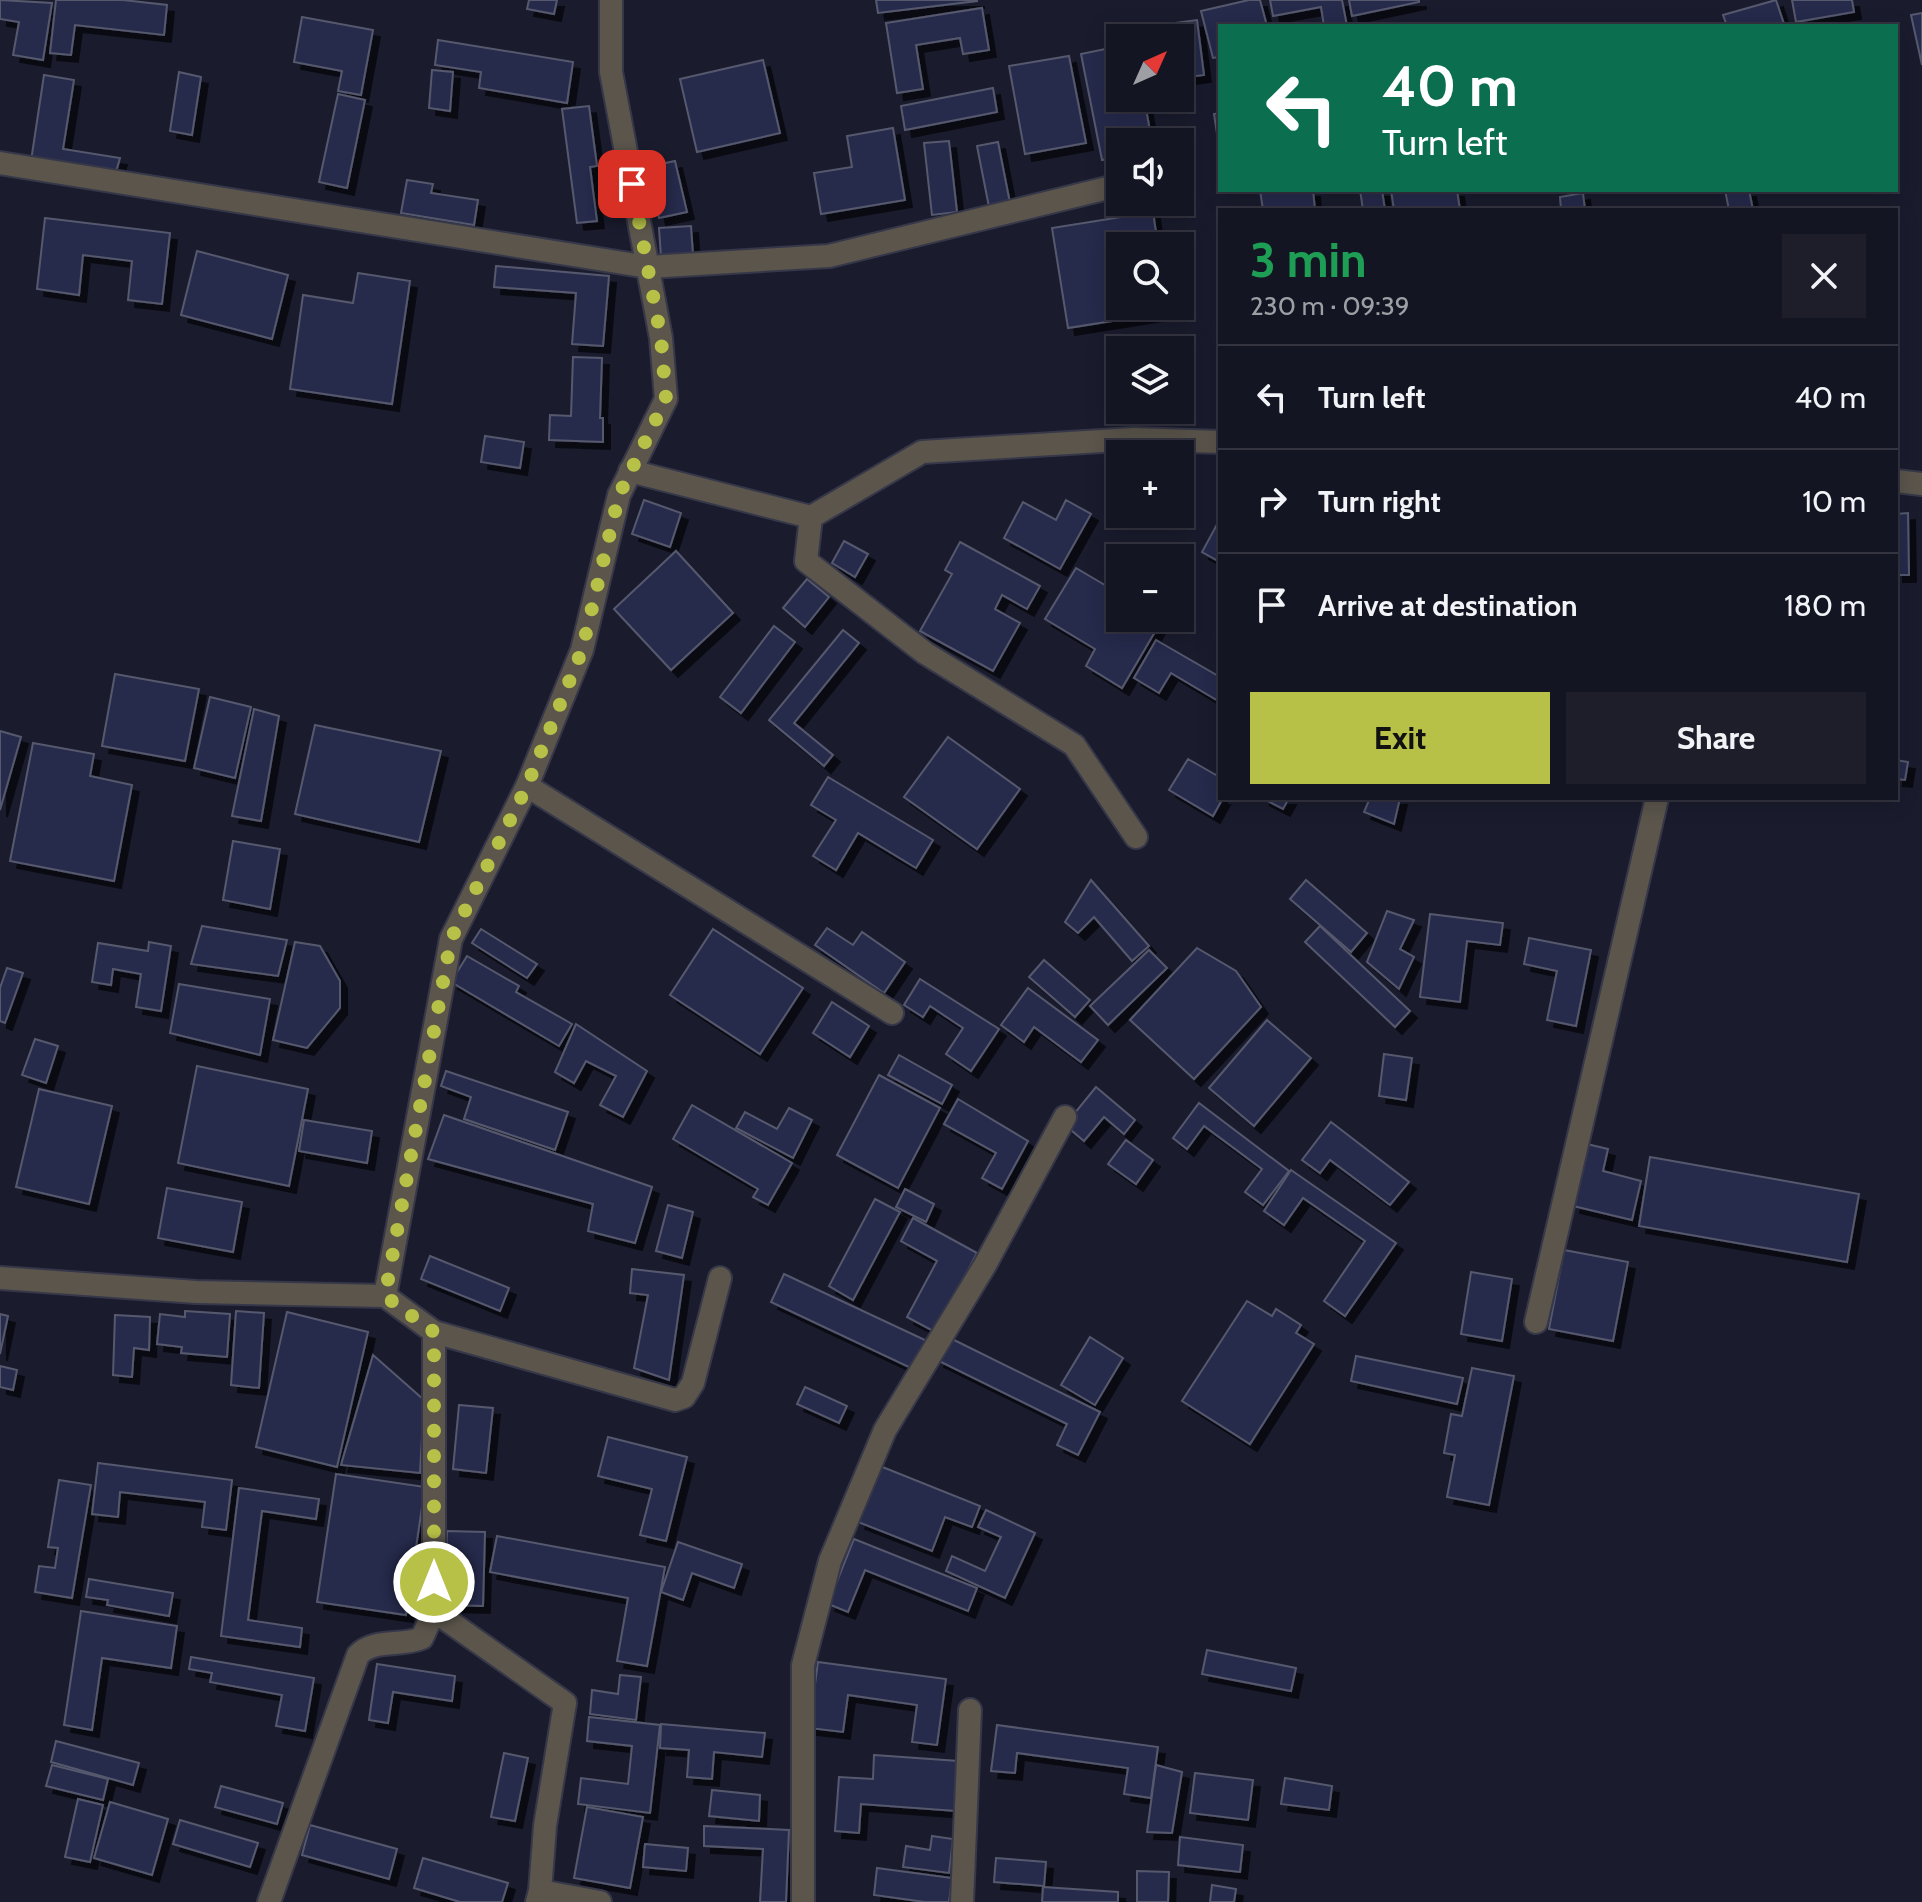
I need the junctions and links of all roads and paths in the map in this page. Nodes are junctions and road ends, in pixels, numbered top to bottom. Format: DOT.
graph roads {
  1 [pos="611,0"];
  2 [pos="0,163"];
  3 [pos="1106,188"];
  4 [pos="648,267"];
  5 [pos="1218,442"];
  6 [pos="630,471"];
  7 [pos="1898,481"];
  8 [pos="1922,484"];
  9 [pos="811,517"];
  10 [pos="527,786"];
  11 [pos="1657,800"];
  12 [pos="1136,837"];
  13 [pos="892,1013"];
  14 [pos="1065,1117"];
  15 [pos="0,1278"];
  16 [pos="720,1278"];
  17 [pos="385,1296"];
  18 [pos="1536,1322"];
  19 [pos="434,1332"];
  20 [pos="434,1611"];
  21 [pos="970,1710"];
  22 [pos="538,1897"];
  23 [pos="269,1902"];
  24 [pos="600,1902"];
  25 [pos="803,1902"];
  26 [pos="962,1902"];
  1 -- 4 [label="street"];
  2 -- 4 [label="street"];
  3 -- 4 [label="street"];
  4 -- 6 [label="street"];
  5 -- 9 [label="street"];
  6 -- 9 [label="street"];
  6 -- 10 [label="street"];
  7 -- 8 [label="street"];
  9 -- 12 [label="street"];
  10 -- 13 [label="street"];
  10 -- 17 [label="street"];
  11 -- 18 [label="street"];
  14 -- 25 [label="street"];
  15 -- 17 [label="street"];
  16 -- 19 [label="street"];
  17 -- 19 [label="street"];
  19 -- 20 [label="street"];
  20 -- 22 [label="street"];
  20 -- 23 [label="street"];
  21 -- 26 [label="street"];
  22 -- 24 [label="street"];
}
